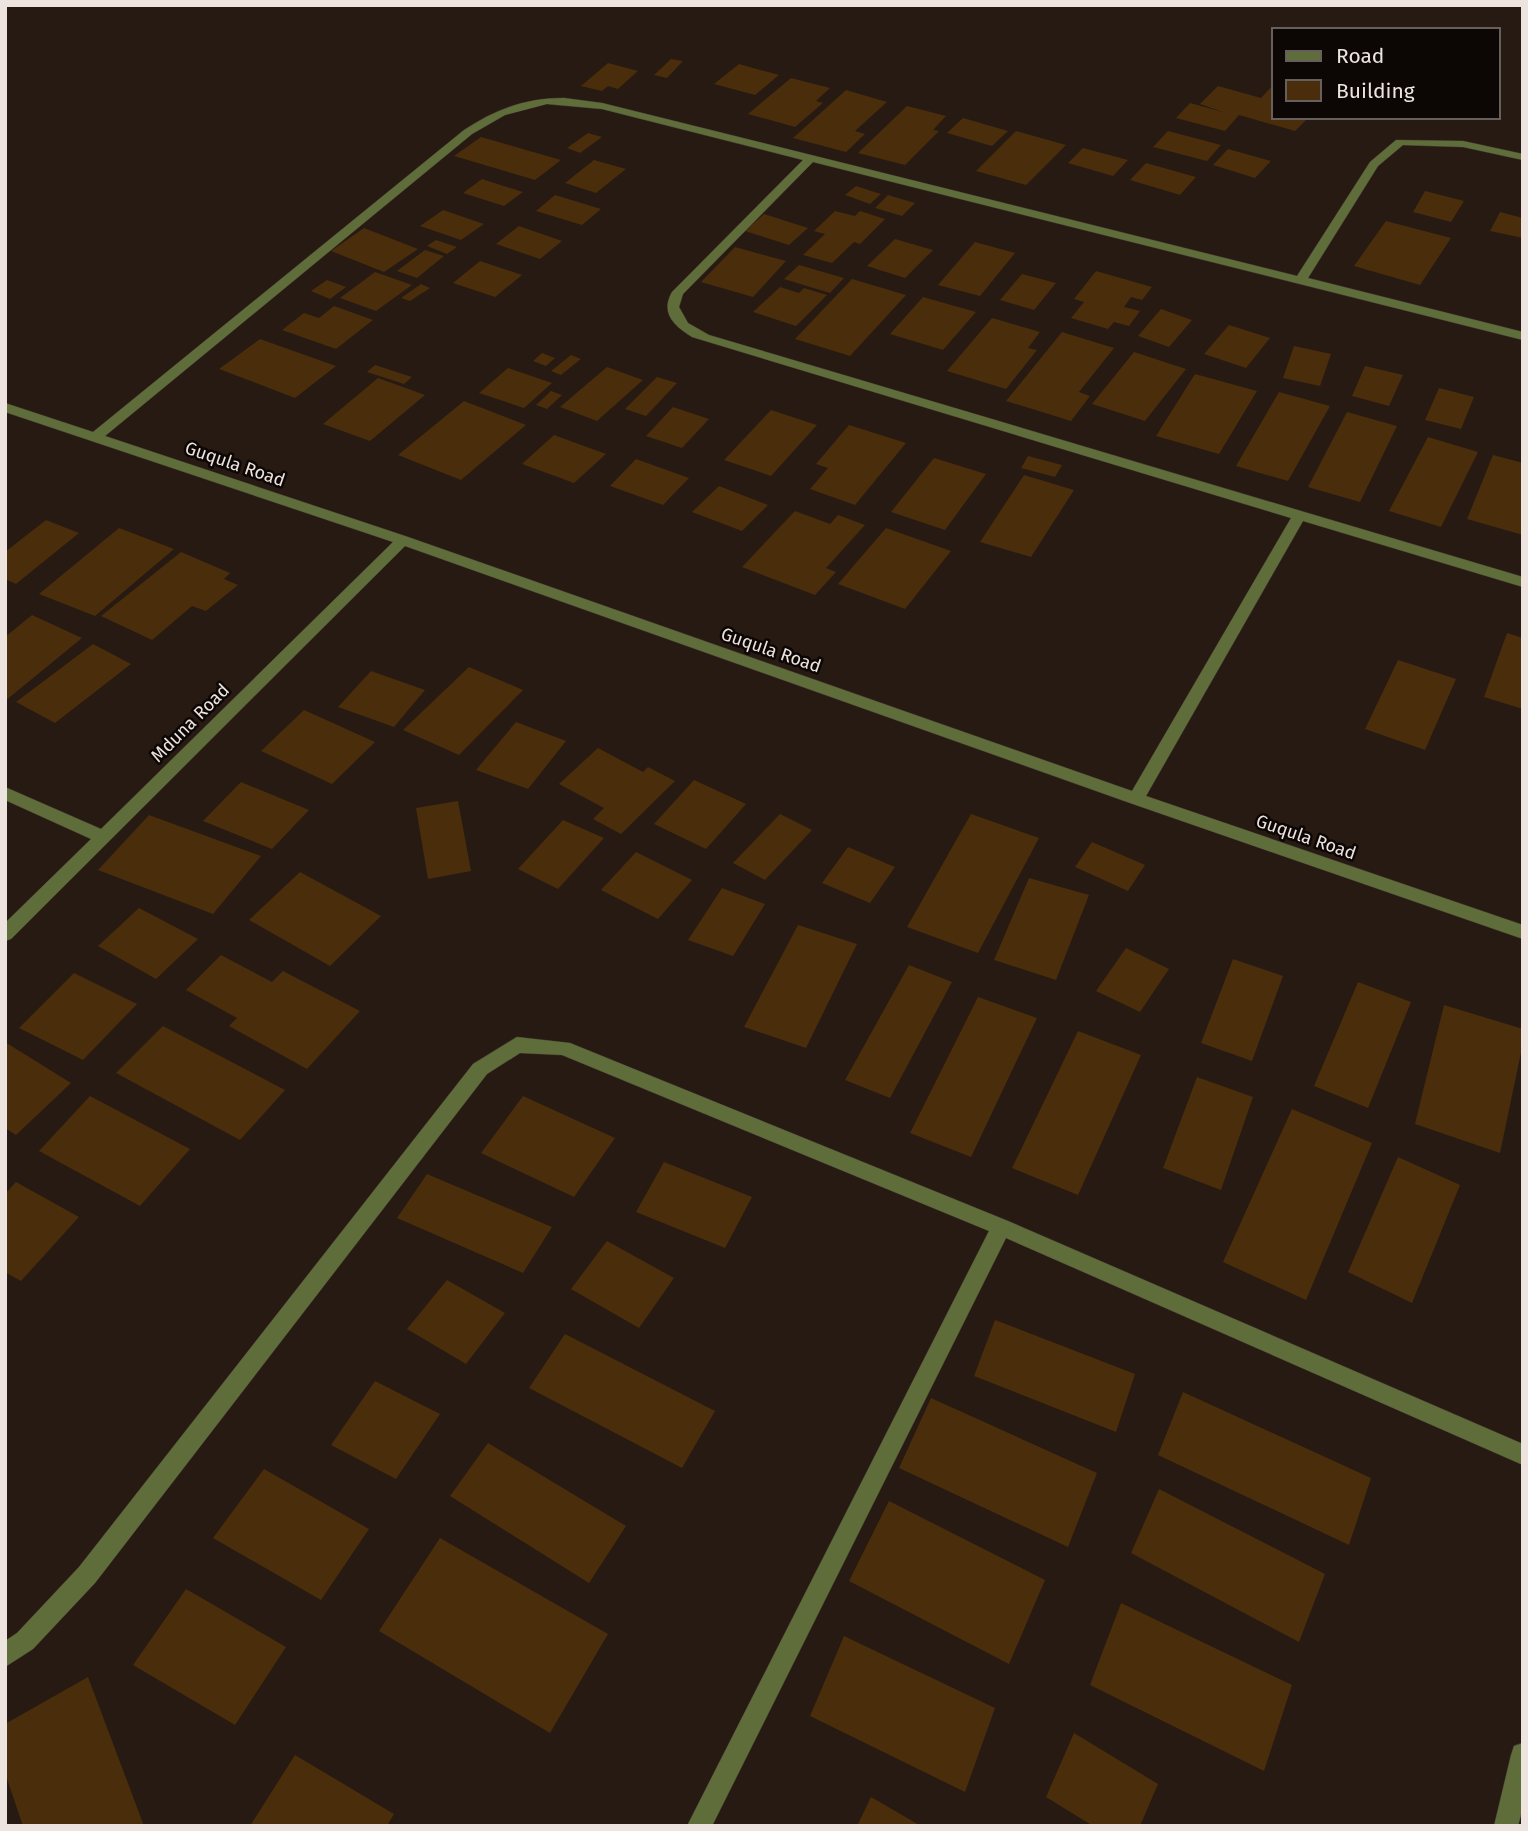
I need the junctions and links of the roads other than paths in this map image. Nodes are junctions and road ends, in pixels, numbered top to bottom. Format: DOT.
graph roads {
  1 [pos="1523,157"];
  2 [pos="810,159"];
  3 [pos="1301,279"];
  4 [pos="1523,336"];
  5 [pos="5,407"];
  6 [pos="94,437"];
  7 [pos="1299,516"];
  8 [pos="403,540"];
  9 [pos="1523,582"];
  10 [pos="5,793"];
  11 [pos="1136,799"];
  12 [pos="103,837"];
  13 [pos="1523,932"];
  14 [pos="5,934"];
  15 [pos="1001,1227"];
  16 [pos="1523,1455"];
  17 [pos="5,1656"];
  18 [pos="1523,1755"];
  19 [pos="699,1826"];
  20 [pos="1506,1826"];
  1 -- 3 [label="street"];
  2 -- 3 [label="street"];
  2 -- 6 [label="street"];
  2 -- 7 [label="street"];
  3 -- 4 [label="street"];
  5 -- 6 [label="street, Guqula Road"];
  6 -- 8 [label="street, Guqula Road"];
  7 -- 9 [label="street"];
  7 -- 11 [label="street"];
  8 -- 11 [label="street, Guqula Road"];
  8 -- 12 [label="street, Mduna Road"];
  10 -- 12 [label="street"];
  11 -- 13 [label="street, Guqula Road"];
  12 -- 14 [label="street, Mduna Road"];
  15 -- 16 [label="street"];
  15 -- 17 [label="street"];
  15 -- 19 [label="street"];
  18 -- 20 [label="street"];
}
